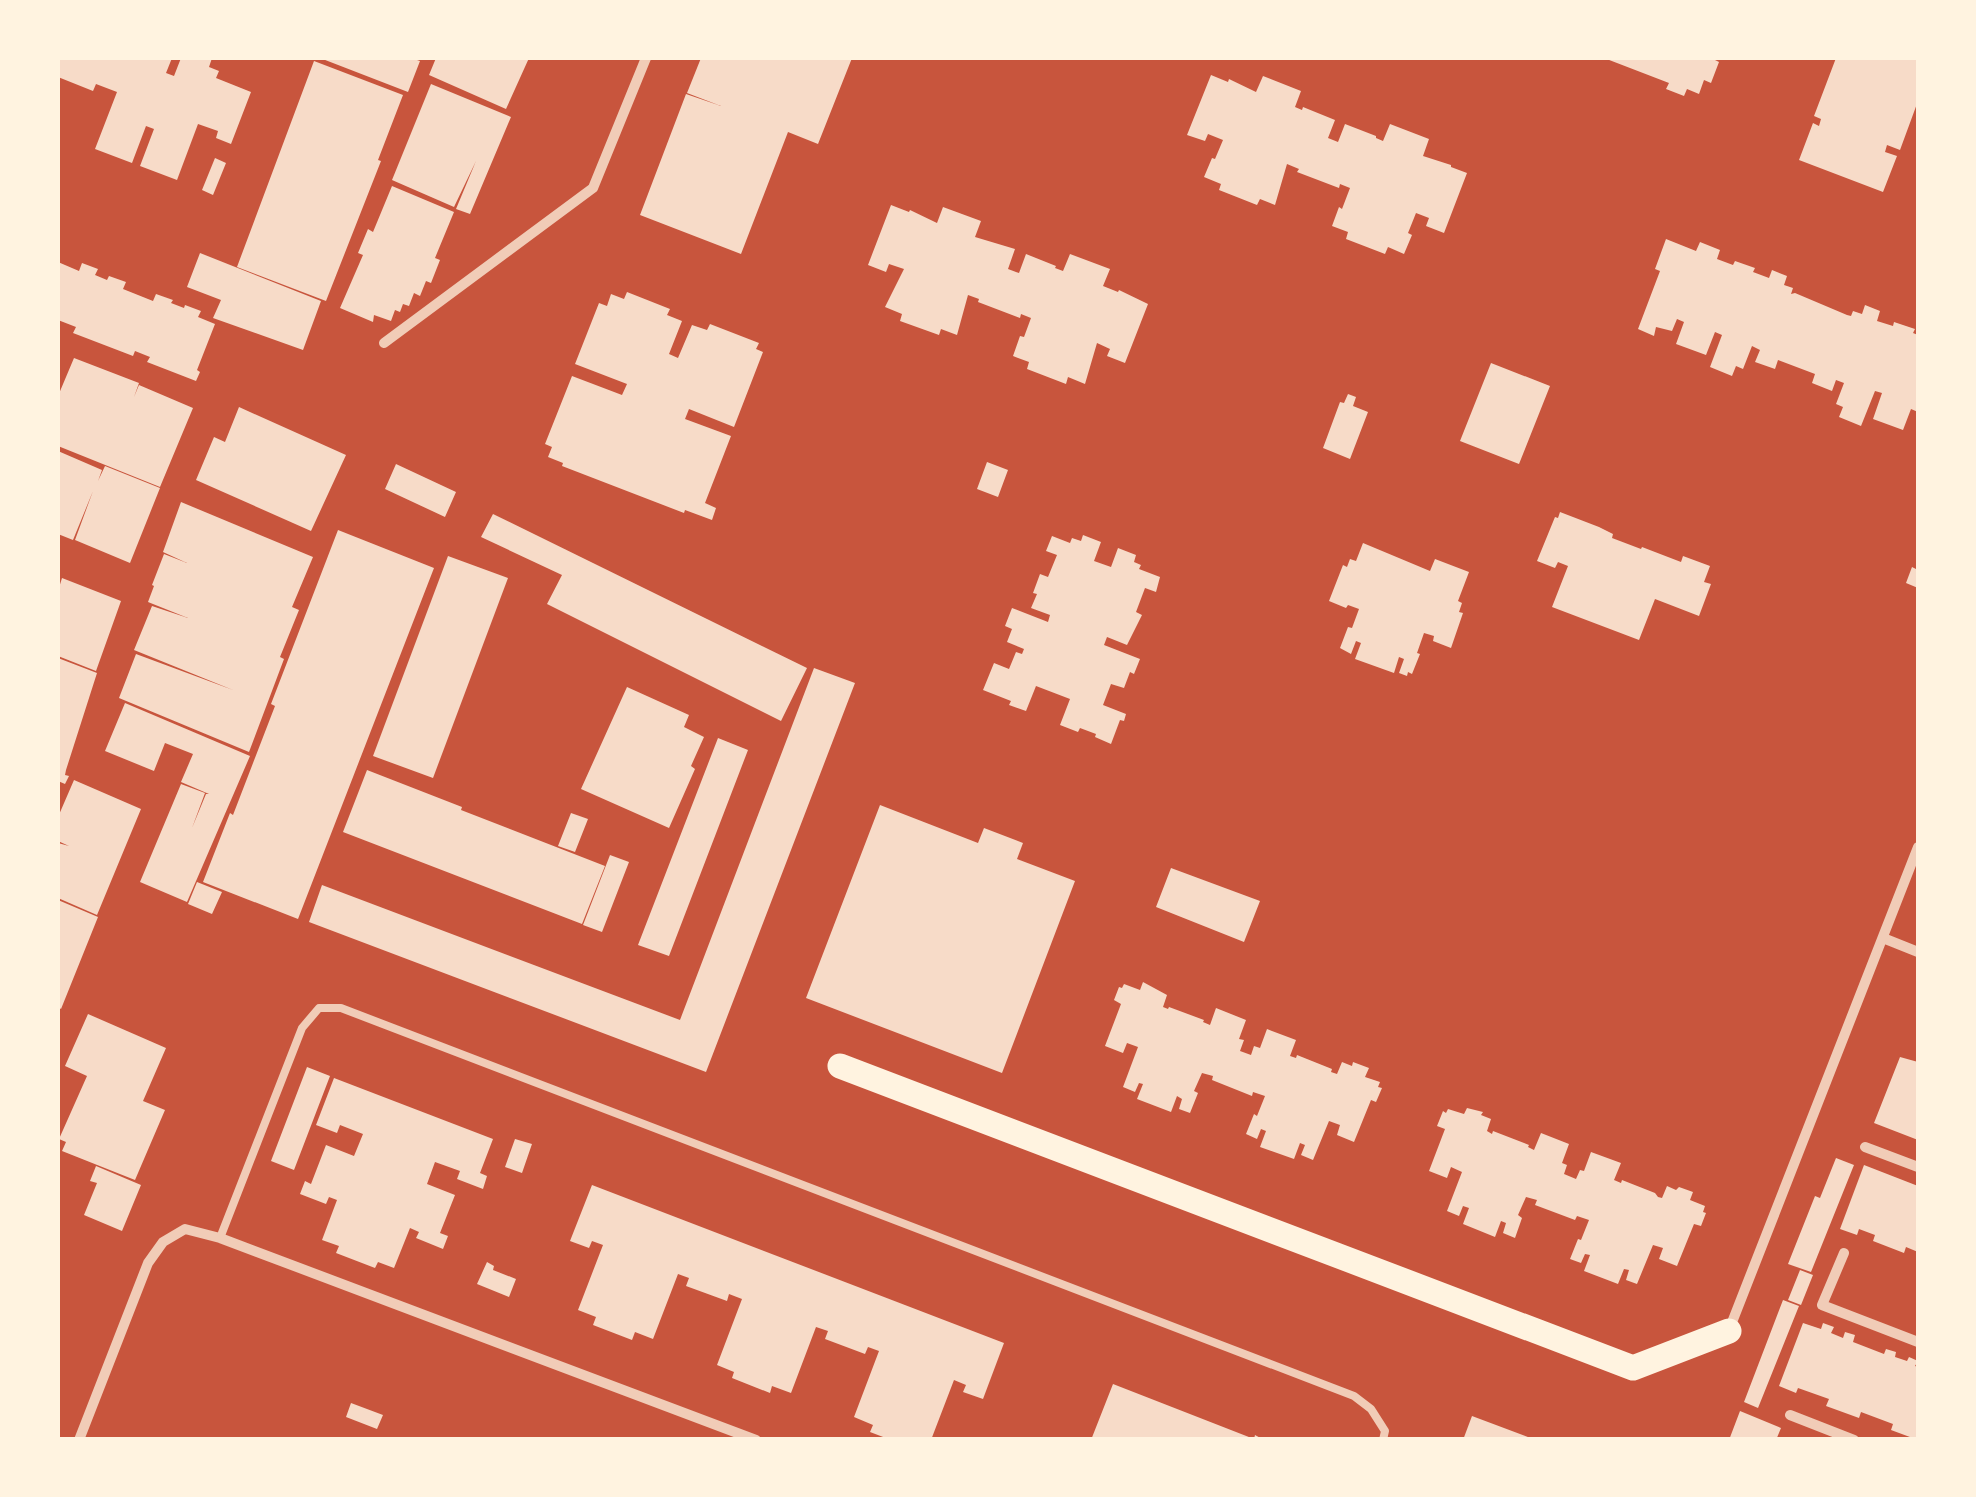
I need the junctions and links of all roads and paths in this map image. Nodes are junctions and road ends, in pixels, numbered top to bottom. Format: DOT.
graph roads {
  1 [pos="646,58"];
  2 [pos="384,343"];
  3 [pos="1918,847"];
  4 [pos="1883,938"];
  5 [pos="1918,952"];
  6 [pos="840,1066"];
  7 [pos="1865,1147"];
  8 [pos="1918,1167"];
  9 [pos="220,1238"];
  10 [pos="1844,1254"];
  11 [pos="1729,1331"];
  12 [pos="1918,1342"];
  13 [pos="1790,1415"];
  14 [pos="79,1440"];
  15 [pos="756,1440"];
  16 [pos="1383,1440"];
  17 [pos="1854,1440"];
  1 -- 2 [label="street"];
  3 -- 4 [label="street"];
  4 -- 5 [label="street"];
  4 -- 11 [label="street"];
  6 -- 11 [label="main road"];
  7 -- 8 [label="street"];
  9 -- 14 [label="street"];
  9 -- 15 [label="street"];
  9 -- 16 [label="lane"];
  10 -- 12 [label="street"];
  13 -- 17 [label="street"];
}
